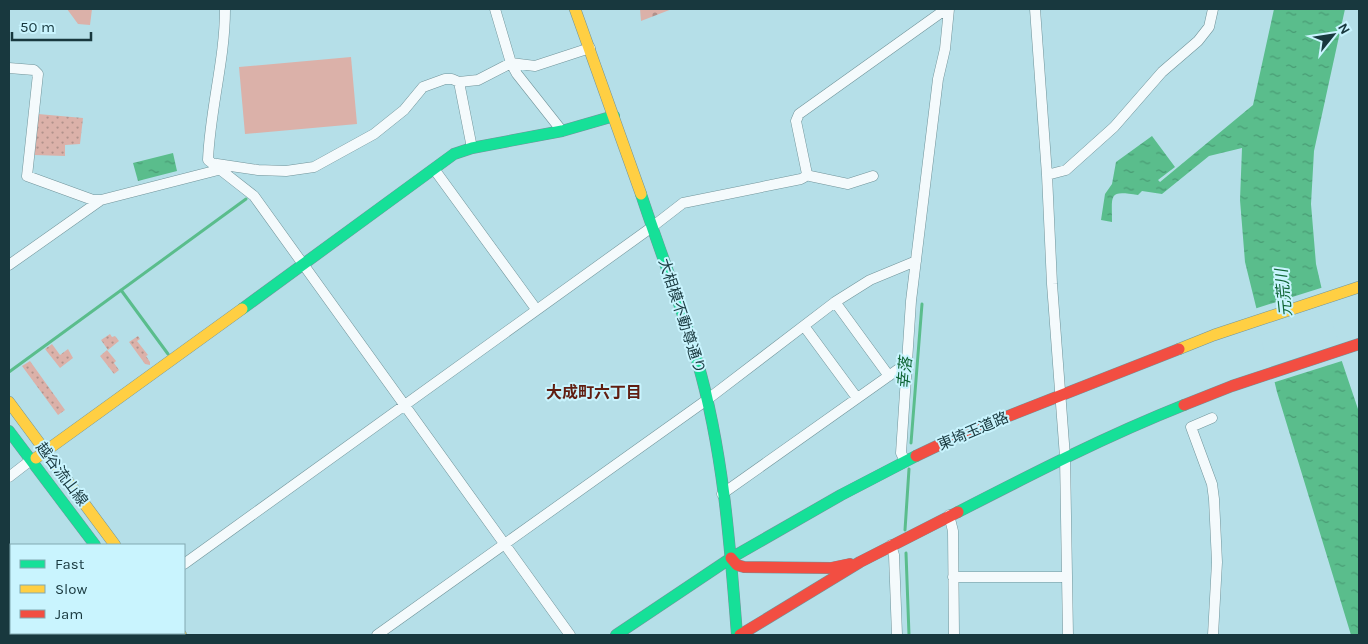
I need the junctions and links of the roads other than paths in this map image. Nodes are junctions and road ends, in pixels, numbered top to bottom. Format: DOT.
graph roads {
  1 [pos="226,9"];
  2 [pos="495,9"];
  3 [pos="575,9"];
  4 [pos="948,9"];
  5 [pos="1035,9"];
  6 [pos="1213,9"];
  7 [pos="590,48"];
  8 [pos="511,63"];
  9 [pos="9,68"];
  10 [pos="459,82"];
  11 [pos="614,116"];
  12 [pos="562,132"];
  13 [pos="472,148"];
  14 [pos="211,163"];
  15 [pos="222,169"];
  16 [pos="434,170"];
  17 [pos="808,175"];
  18 [pos="1047,175"];
  19 [pos="873,176"];
  20 [pos="101,200"];
  21 [pos="652,227"];
  22 [pos="916,261"];
  23 [pos="303,264"];
  24 [pos="9,265"];
  25 [pos="1359,287"];
  26 [pos="835,302"];
  27 [pos="536,309"];
  28 [pos="804,326"];
  29 [pos="1359,344"];
  30 [pos="907,363"];
  31 [pos="889,376"];
  32 [pos="1061,394"];
  33 [pos="708,398"];
  34 [pos="857,398"];
  35 [pos="9,402"];
  36 [pos="404,404"];
  37 [pos="1212,418"];
  38 [pos="9,431"];
  39 [pos="46,452"];
  40 [pos="1065,457"];
  41 [pos="31,460"];
  42 [pos="905,461"];
  43 [pos="9,477"];
  44 [pos="722,494"];
  45 [pos="949,515"];
  46 [pos="504,543"];
  47 [pos="94,544"];
  48 [pos="114,544"];
  49 [pos="891,545"];
  50 [pos="731,558"];
  51 [pos="860,562"];
  52 [pos="185,563"];
  53 [pos="953,577"];
  54 [pos="1067,577"];
  55 [pos="377,635"];
  56 [pos="570,635"];
  57 [pos="616,635"];
  58 [pos="739,635"];
  59 [pos="897,635"];
  60 [pos="954,635"];
  61 [pos="1068,635"];
  62 [pos="1213,635"];
  1 -- 14 [label="street"];
  2 -- 8 [label="street"];
  3 -- 7 [label="main road, 大相模不動尊通り"];
  4 -- 17 [label="street"];
  4 -- 22 [label="street"];
  5 -- 18 [label="street"];
  6 -- 18 [label="street"];
  7 -- 8 [label="street"];
  7 -- 11 [label="main road, 大相模不動尊通り"];
  8 -- 10 [label="street"];
  8 -- 12 [label="street"];
  9 -- 20 [label="street"];
  10 -- 13 [label="street"];
  10 -- 14 [label="street"];
  11 -- 12 [label="main road"];
  11 -- 21 [label="main road, 大相模不動尊通り"];
  12 -- 13 [label="main road"];
  13 -- 16 [label="main road"];
  14 -- 15 [label="street"];
  15 -- 20 [label="street"];
  15 -- 23 [label="street"];
  16 -- 23 [label="main road"];
  16 -- 27 [label="street"];
  17 -- 19 [label="street"];
  17 -- 21 [label="street"];
  18 -- 32 [label="street"];
  20 -- 24 [label="street"];
  21 -- 27 [label="street"];
  21 -- 33 [label="main road, 大相模不動尊通り"];
  22 -- 26 [label="street"];
  22 -- 30 [label="street"];
  23 -- 36 [label="street"];
  23 -- 39 [label="main road"];
  25 -- 32 [label="main road, 東埼玉道路"];
  26 -- 28 [label="street"];
  26 -- 31 [label="street"];
  27 -- 36 [label="street"];
  28 -- 33 [label="street"];
  28 -- 34 [label="street"];
  29 -- 40 [label="main road"];
  30 -- 31 [label="street"];
  30 -- 42 [label="street"];
  31 -- 34 [label="street"];
  32 -- 40 [label="street"];
  32 -- 42 [label="main road, 東埼玉道路"];
  33 -- 44 [label="main road, 大相模不動尊通り"];
  33 -- 46 [label="street"];
  34 -- 44 [label="street"];
  35 -- 39 [label="main road, 越谷流山線"];
  36 -- 46 [label="street"];
  36 -- 52 [label="street"];
  37 -- 62 [label="street"];
  38 -- 41 [label="main road, 越谷流山線"];
  39 -- 41 [label="main road"];
  39 -- 48 [label="main road, 越谷流山線"];
  40 -- 45 [label="main road"];
  40 -- 54 [label="street"];
  41 -- 43 [label="street"];
  41 -- 47 [label="main road, 越谷流山線"];
  42 -- 50 [label="main road, 東埼玉道路"];
  44 -- 50 [label="main road, 大相模不動尊通り"];
  45 -- 49 [label="main road"];
  45 -- 53 [label="street"];
  46 -- 55 [label="street"];
  46 -- 56 [label="street"];
  49 -- 51 [label="main road"];
  49 -- 59 [label="street"];
  50 -- 51 [label="main road"];
  50 -- 57 [label="main road, 東埼玉道路"];
  50 -- 58 [label="main road, 大相模不動尊通り"];
  51 -- 58 [label="main road"];
  53 -- 54 [label="street"];
  53 -- 60 [label="street"];
  54 -- 61 [label="street"];
}
